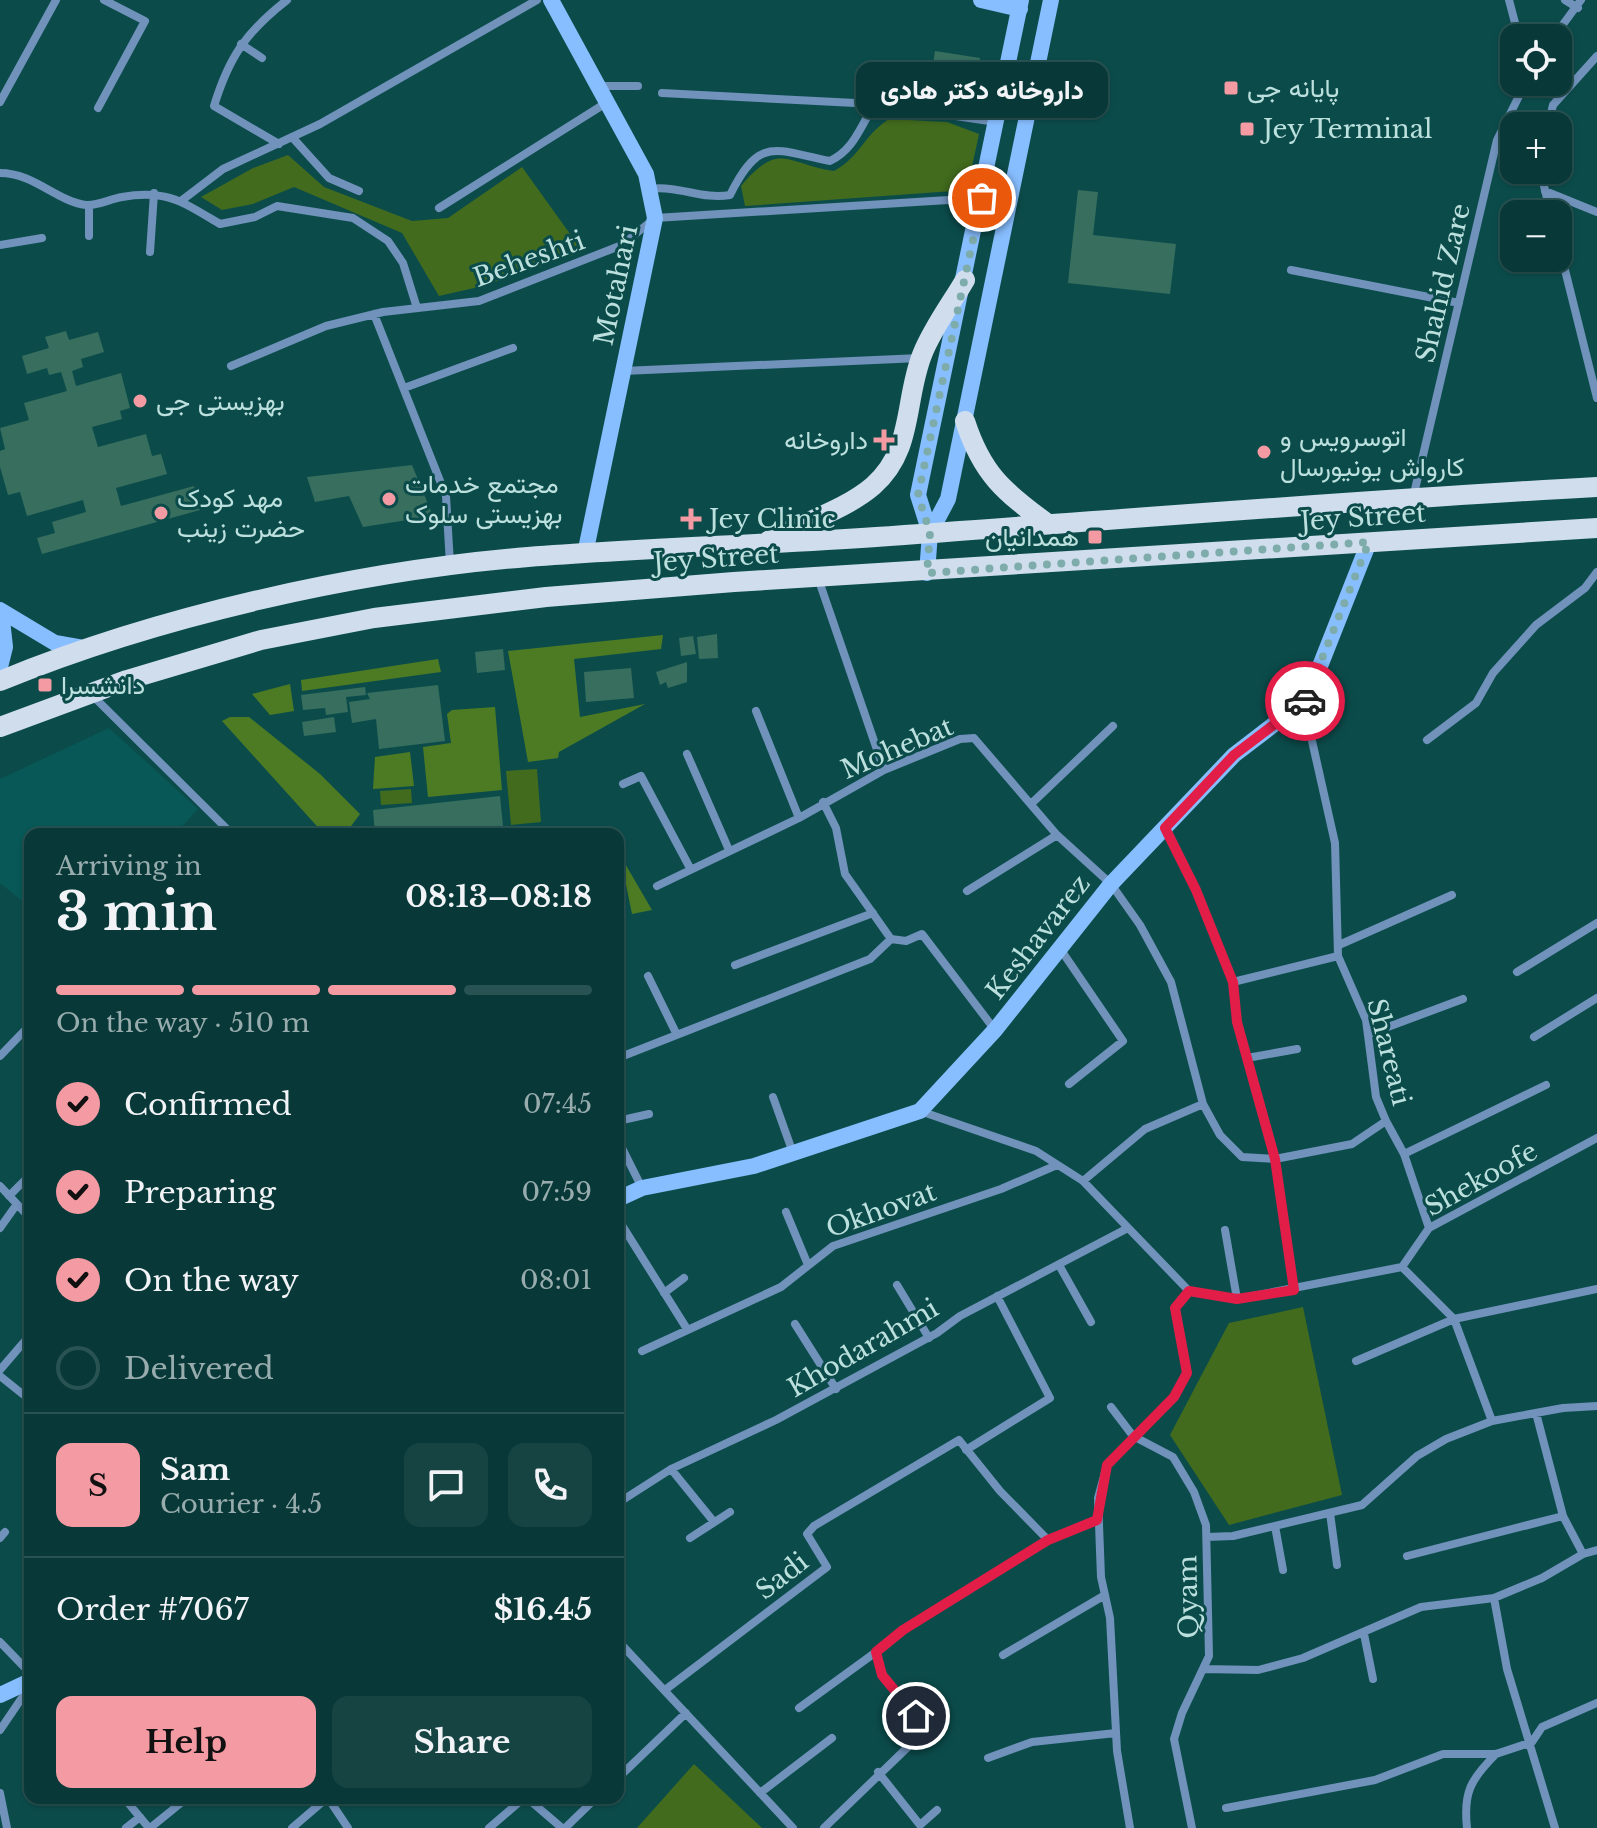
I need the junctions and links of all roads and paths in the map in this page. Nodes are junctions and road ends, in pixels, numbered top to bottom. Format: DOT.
graph roads {
  1 [pos="56,0"];
  2 [pos="104,0"];
  3 [pos="287,0"];
  4 [pos="537,0"];
  5 [pos="551,0"];
  6 [pos="981,0"];
  7 [pos="1051,0"];
  8 [pos="1509,0"];
  9 [pos="1565,0"];
  10 [pos="1020,4"];
  11 [pos="1580,4"];
  12 [pos="1515,24"];
  13 [pos="1564,24"];
  14 [pos="241,44"];
  15 [pos="1012,48"];
  16 [pos="1040,53"];
  17 [pos="1597,56"];
  18 [pos="262,58"];
  19 [pos="598,86"];
  20 [pos="638,86"];
  21 [pos="662,93"];
  22 [pos="1519,96"];
  23 [pos="0,102"];
  24 [pos="607,102"];
  25 [pos="875,104"];
  26 [pos="98,108"];
  27 [pos="1551,112"];
  28 [pos="997,122"];
  29 [pos="292,137"];
  30 [pos="279,144"];
  31 [pos="0,173"];
  32 [pos="1543,184"];
  33 [pos="650,189"];
  34 [pos="359,191"];
  35 [pos="1545,191"];
  36 [pos="154,193"];
  37 [pos="982,198"];
  38 [pos="1547,200"];
  39 [pos="181,201"];
  40 [pos="89,206"];
  41 [pos="439,208"];
  42 [pos="1597,212"];
  43 [pos="655,218"];
  44 [pos="89,236"];
  45 [pos="42,238"];
  46 [pos="0,245"];
  47 [pos="150,252"];
  48 [pos="1291,270"];
  49 [pos="1566,272"];
  50 [pos="965,280"];
  51 [pos="1459,303"];
  52 [pos="417,308"];
  53 [pos="374,314"];
  54 [pos="513,348"];
  55 [pos="920,358"];
  56 [pos="231,366"];
  57 [pos="622,371"];
  58 [pos="404,388"];
  59 [pos="1597,398"];
  60 [pos="965,421"];
  61 [pos="1597,487"];
  62 [pos="1413,499"];
  63 [pos="1048,524"];
  64 [pos="1597,531"];
  65 [pos="930,533"];
  66 [pos="1369,542"];
  67 [pos="761,545"];
  68 [pos="585,554"];
  69 [pos="450,568"];
  70 [pos="1597,572"];
  71 [pos="927,573"];
  72 [pos="818,577"];
  73 [pos="0,611"];
  74 [pos="89,649"];
  75 [pos="0,667"];
  76 [pos="0,681"];
  77 [pos="89,693"];
  78 [pos="1307,699"];
  79 [pos="756,711"];
  80 [pos="1113,726"];
  81 [pos="0,727"];
  82 [pos="1427,740"];
  83 [pos="687,754"];
  84 [pos="884,770"];
  85 [pos="623,784"];
  86 [pos="823,802"];
  87 [pos="1032,803"];
  88 [pos="799,818"];
  89 [pos="226,828"];
  90 [pos="1165,828"];
  91 [pos="1057,835"];
  92 [pos="729,850"];
  93 [pos="690,868"];
  94 [pos="1111,884"];
  95 [pos="657,886"];
  96 [pos="967,891"];
  97 [pos="1452,895"];
  98 [pos="873,913"];
  99 [pos="1597,923"];
  100 [pos="891,939"];
  101 [pos="1339,945"];
  102 [pos="1061,950"];
  103 [pos="1338,956"];
  104 [pos="735,965"];
  105 [pos="1517,972"];
  106 [pos="648,976"];
  107 [pos="1233,982"];
  108 [pos="1597,998"];
  109 [pos="1463,999"];
  110 [pos="995,1030"];
  111 [pos="24,1031"];
  112 [pos="676,1033"];
  113 [pos="1369,1034"];
  114 [pos="1534,1037"];
  115 [pos="1297,1049"];
  116 [pos="624,1055"];
  117 [pos="0,1056"];
  118 [pos="1247,1058"];
  119 [pos="1069,1084"];
  120 [pos="1546,1085"];
  121 [pos="773,1097"];
  122 [pos="1203,1104"];
  123 [pos="920,1111"];
  124 [pos="649,1114"];
  125 [pos="624,1120"];
  126 [pos="1386,1121"];
  127 [pos="1597,1138"];
  128 [pos="624,1152"];
  129 [pos="793,1154"];
  130 [pos="1404,1154"];
  131 [pos="1275,1159"];
  132 [pos="1057,1165"];
  133 [pos="24,1181"];
  134 [pos="1083,1181"];
  135 [pos="0,1186"];
  136 [pos="642,1188"];
  137 [pos="9,1196"];
  138 [pos="624,1196"];
  139 [pos="17,1204"];
  140 [pos="24,1212"];
  141 [pos="786,1212"];
  142 [pos="0,1228"];
  143 [pos="1128,1228"];
  144 [pos="1429,1228"];
  145 [pos="624,1229"];
  146 [pos="1225,1230"];
  147 [pos="808,1265"];
  148 [pos="1059,1265"];
  149 [pos="1402,1267"];
  150 [pos="684,1278"];
  151 [pos="897,1285"];
  152 [pos="1597,1289"];
  153 [pos="1294,1290"];
  154 [pos="1189,1291"];
  155 [pos="664,1293"];
  156 [pos="997,1296"];
  157 [pos="1237,1299"];
  158 [pos="1454,1319"];
  159 [pos="1091,1322"];
  160 [pos="795,1324"];
  161 [pos="687,1329"];
  162 [pos="929,1338"];
  163 [pos="24,1343"];
  164 [pos="642,1351"];
  165 [pos="1356,1361"];
  166 [pos="0,1373"];
  167 [pos="836,1389"];
  168 [pos="24,1395"];
  169 [pos="1597,1406"];
  170 [pos="1111,1407"];
  171 [pos="1536,1413"];
  172 [pos="1492,1421"];
  173 [pos="1133,1436"];
  174 [pos="966,1450"];
  175 [pos="671,1469"];
  176 [pos="624,1499"];
  177 [pos="730,1512"];
  178 [pos="1330,1513"];
  179 [pos="1563,1516"];
  180 [pos="1097,1520"];
  181 [pos="714,1522"];
  182 [pos="1275,1526"];
  183 [pos="1207,1537"];
  184 [pos="690,1538"];
  185 [pos="1048,1540"];
  186 [pos="1597,1550"];
  187 [pos="1583,1554"];
  188 [pos="1407,1556"];
  189 [pos="1337,1565"];
  190 [pos="1283,1570"];
  191 [pos="1105,1595"];
  192 [pos="1494,1598"];
  193 [pos="1364,1634"];
  194 [pos="0,1642"];
  195 [pos="624,1647"];
  196 [pos="876,1652"];
  197 [pos="1003,1655"];
  198 [pos="24,1667"];
  199 [pos="1203,1669"];
  200 [pos="1373,1679"];
  201 [pos="24,1685"];
  202 [pos="665,1690"];
  203 [pos="24,1692"];
  204 [pos="0,1695"];
  205 [pos="1597,1703"];
  206 [pos="799,1708"];
  207 [pos="686,1713"];
  208 [pos="0,1730"];
  209 [pos="1116,1733"];
  210 [pos="832,1738"];
  211 [pos="1532,1742"];
  212 [pos="1496,1754"];
  213 [pos="988,1758"];
  214 [pos="624,1772"];
  215 [pos="878,1772"];
  216 [pos="0,1793"];
  217 [pos="760,1793"];
  218 [pos="129,1804"];
  219 [pos="179,1804"];
  220 [pos="321,1804"];
  221 [pos="332,1804"];
  222 [pos="519,1804"];
  223 [pos="534,1804"];
  224 [pos="590,1804"];
  225 [pos="1226,1808"];
  226 [pos="937,1810"];
  227 [pos="140,1817"];
  228 [pos="7,1828"];
  229 [pos="126,1828"];
  230 [pos="149,1828"];
  231 [pos="292,1828"];
  232 [pos="348,1828"];
  233 [pos="489,1828"];
  234 [pos="564,1828"];
  235 [pos="793,1828"];
  236 [pos="824,1828"];
  237 [pos="1130,1828"];
  238 [pos="1192,1828"];
  239 [pos="1467,1828"];
  240 [pos="1555,1828"];
  1 -- 23 [label="street"];
  2 -- 26 [label="street"];
  3 -- 14 [label="street"];
  4 -- 29 [label="street"];
  5 -- 19 [label="street, Motahari"];
  6 -- 10 [label="street"];
  7 -- 16 [label="street"];
  8 -- 12 [label="street"];
  9 -- 11 [label="street"];
  10 -- 15 [label="street"];
  11 -- 13 [label="street"];
  14 -- 18 [label="street"];
  14 -- 30 [label="street"];
  15 -- 16 [label="street"];
  15 -- 28 [label="street"];
  16 -- 60 [label="street"];
  17 -- 27 [label="street"];
  19 -- 20 [label="street"];
  19 -- 24 [label="street, Motahari"];
  21 -- 25 [label="street"];
  22 -- 51 [label="street, Shahid Zare"];
  24 -- 33 [label="street, Motahari"];
  24 -- 41 [label="street"];
  25 -- 28 [label="street"];
  25 -- 33 [label="street"];
  28 -- 37 [label="street"];
  29 -- 30 [label="street"];
  29 -- 34 [label="street"];
  30 -- 39 [label="street"];
  31 -- 40 [label="street"];
  32 -- 35 [label="street"];
  33 -- 43 [label="street, Motahari"];
  35 -- 38 [label="street"];
  35 -- 42 [label="street"];
  36 -- 39 [label="street"];
  36 -- 40 [label="street"];
  36 -- 47 [label="street"];
  37 -- 43 [label="street"];
  37 -- 50 [label="street"];
  39 -- 52 [label="street"];
  40 -- 44 [label="street"];
  43 -- 52 [label="street, Beheshti"];
  43 -- 57 [label="street, Motahari"];
  45 -- 46 [label="street"];
  48 -- 51 [label="street"];
  49 -- 59 [label="street"];
  50 -- 55 [label="main road"];
  50 -- 65 [label="street"];
  51 -- 62 [label="street, Shahid Zare"];
  52 -- 53 [label="street, Beheshti"];
  53 -- 56 [label="street, Beheshti"];
  53 -- 58 [label="street"];
  54 -- 58 [label="street"];
  55 -- 57 [label="street"];
  55 -- 67 [label="main road"];
  57 -- 68 [label="street, Motahari"];
  58 -- 69 [label="street"];
  60 -- 63 [label="main road"];
  60 -- 65 [label="street"];
  61 -- 62 [label="main road, Jey Street"];
  62 -- 63 [label="main road, Jey Street"];
  63 -- 65 [label="main road, Jey Street"];
  64 -- 66 [label="main road, Jey Street"];
  65 -- 67 [label="main road, Jey Street"];
  65 -- 71 [label="street"];
  66 -- 71 [label="main road, Jey Street"];
  66 -- 78 [label="street"];
  67 -- 68 [label="main road, Jey Street"];
  68 -- 69 [label="main road, Jey Street"];
  69 -- 74 [label="main road, Jey Street"];
  70 -- 82 [label="street"];
  71 -- 72 [label="main road, Jey Street"];
  72 -- 77 [label="main road, Jey Street"];
  72 -- 84 [label="street"];
  73 -- 74 [label="street"];
  73 -- 75 [label="street"];
  74 -- 76 [label="main road, Jey Street"];
  77 -- 81 [label="main road, Jey Street"];
  77 -- 89 [label="street"];
  78 -- 90 [label="street, Keshavarez"];
  78 -- 101 [label="street, Shareati"];
  79 -- 88 [label="street"];
  80 -- 87 [label="street"];
  83 -- 92 [label="street"];
  84 -- 86 [label="street, Mohebat"];
  84 -- 87 [label="street, Mohebat"];
  85 -- 93 [label="street"];
  86 -- 88 [label="street, Mohebat"];
  86 -- 98 [label="street"];
  87 -- 91 [label="street, Mohebat"];
  88 -- 92 [label="street, Mohebat"];
  90 -- 94 [label="street, Keshavarez"];
  90 -- 107 [label="street"];
  91 -- 94 [label="street, Mohebat"];
  91 -- 96 [label="street"];
  92 -- 93 [label="street, Mohebat"];
  93 -- 95 [label="street, Mohebat"];
  94 -- 102 [label="street, Keshavarez"];
  94 -- 122 [label="street, Mohebat"];
  97 -- 101 [label="street"];
  98 -- 100 [label="street"];
  98 -- 104 [label="street"];
  99 -- 105 [label="street"];
  100 -- 110 [label="street"];
  100 -- 112 [label="street"];
  101 -- 103 [label="street, Shareati"];
  102 -- 110 [label="street, Keshavarez"];
  102 -- 119 [label="street"];
  103 -- 107 [label="street"];
  103 -- 113 [label="street, Shareati"];
  106 -- 112 [label="street"];
  107 -- 118 [label="street"];
  108 -- 114 [label="street"];
  109 -- 113 [label="street"];
  110 -- 123 [label="street, Keshavarez"];
  111 -- 117 [label="street"];
  112 -- 116 [label="street"];
  113 -- 126 [label="street, Shareati"];
  115 -- 118 [label="street"];
  118 -- 131 [label="street"];
  120 -- 130 [label="street"];
  121 -- 129 [label="street"];
  122 -- 131 [label="street, Mohebat"];
  122 -- 134 [label="street"];
  123 -- 129 [label="street, Keshavarez"];
  123 -- 132 [label="street"];
  124 -- 125 [label="street"];
  126 -- 130 [label="street"];
  126 -- 131 [label="street, Shareati"];
  127 -- 144 [label="street, Shekoofe"];
  128 -- 136 [label="street"];
  129 -- 136 [label="street, Keshavarez"];
  130 -- 144 [label="street"];
  131 -- 153 [label="street"];
  132 -- 134 [label="street"];
  132 -- 147 [label="street, Okhovat"];
  133 -- 137 [label="street"];
  134 -- 143 [label="street"];
  135 -- 137 [label="street"];
  136 -- 138 [label="street, Keshavarez"];
  137 -- 139 [label="street"];
  139 -- 140 [label="street"];
  139 -- 142 [label="street"];
  141 -- 147 [label="street"];
  143 -- 148 [label="street, Khodarahmi"];
  143 -- 154 [label="street"];
  144 -- 149 [label="street, Shekoofe"];
  145 -- 155 [label="street"];
  146 -- 157 [label="street"];
  147 -- 161 [label="street, Okhovat"];
  148 -- 156 [label="street, Khodarahmi"];
  148 -- 159 [label="street"];
  149 -- 153 [label="street"];
  149 -- 158 [label="street"];
  150 -- 155 [label="street"];
  151 -- 162 [label="street"];
  152 -- 158 [label="street"];
  153 -- 157 [label="street"];
  154 -- 157 [label="street"];
  154 -- 173 [label="street"];
  155 -- 161 [label="street"];
  156 -- 162 [label="street, Khodarahmi"];
  156 -- 174 [label="street"];
  158 -- 165 [label="street"];
  158 -- 172 [label="street"];
  160 -- 167 [label="street"];
  161 -- 164 [label="street, Okhovat"];
  162 -- 167 [label="street, Khodarahmi"];
  163 -- 166 [label="street"];
  166 -- 168 [label="street"];
  167 -- 175 [label="street, Khodarahmi"];
  169 -- 171 [label="street"];
  170 -- 173 [label="street"];
  171 -- 172 [label="street"];
  171 -- 179 [label="street"];
  172 -- 178 [label="street"];
  173 -- 180 [label="street"];
  173 -- 183 [label="street, Qyam"];
  174 -- 185 [label="street"];
  174 -- 202 [label="street, Sadi"];
  175 -- 176 [label="street, Khodarahmi"];
  175 -- 181 [label="street"];
  177 -- 181 [label="street"];
  178 -- 182 [label="street"];
  178 -- 189 [label="street"];
  179 -- 187 [label="street"];
  179 -- 188 [label="street"];
  180 -- 185 [label="street"];
  180 -- 191 [label="street"];
  181 -- 184 [label="street"];
  182 -- 183 [label="street"];
  182 -- 190 [label="street"];
  183 -- 199 [label="street, Qyam"];
  185 -- 196 [label="street"];
  186 -- 187 [label="street"];
  187 -- 192 [label="street"];
  191 -- 197 [label="street"];
  191 -- 209 [label="street"];
  192 -- 193 [label="street"];
  192 -- 211 [label="street"];
  193 -- 199 [label="street"];
  193 -- 200 [label="street"];
  194 -- 198 [label="street"];
  195 -- 202 [label="street"];
  196 -- 206 [label="street"];
  196 -- 215 [label="street"];
  199 -- 238 [label="street, Qyam"];
  201 -- 204 [label="street"];
  202 -- 207 [label="street"];
  203 -- 208 [label="street"];
  205 -- 211 [label="street"];
  207 -- 214 [label="street"];
  207 -- 217 [label="street"];
  209 -- 213 [label="street"];
  209 -- 237 [label="street"];
  210 -- 217 [label="street"];
  211 -- 212 [label="street"];
  211 -- 240 [label="street"];
  212 -- 225 [label="street"];
  212 -- 239 [label="street"];
  215 -- 226 [label="street"];
  215 -- 236 [label="street"];
  216 -- 228 [label="street"];
  217 -- 235 [label="street"];
  218 -- 227 [label="street"];
  219 -- 230 [label="street"];
  220 -- 231 [label="street"];
  221 -- 232 [label="street"];
  222 -- 233 [label="street"];
  223 -- 234 [label="street"];
  224 -- 234 [label="street"];
  227 -- 229 [label="street"];
  227 -- 230 [label="street"];
}
